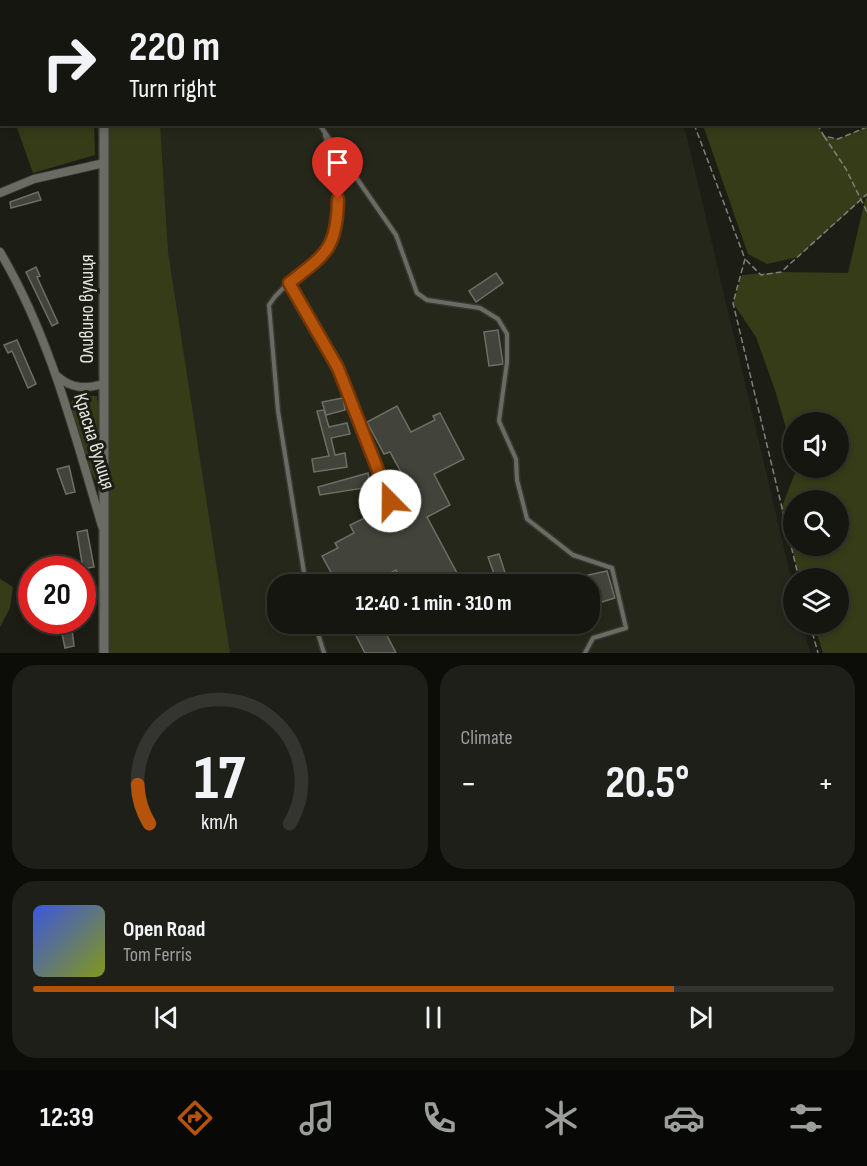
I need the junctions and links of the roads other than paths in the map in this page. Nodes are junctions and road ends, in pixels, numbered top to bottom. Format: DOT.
graph roads {
  1 [pos="105,126"];
  2 [pos="320,126"];
  3 [pos="323,131"];
  4 [pos="104,163"];
  5 [pos="0,193"];
  6 [pos="0,252"];
  7 [pos="289,283"];
  8 [pos="56,375"];
  9 [pos="103,384"];
  10 [pos="390,501"];
  11 [pos="103,529"];
  12 [pos="304,574"];
  13 [pos="318,634"];
  14 [pos="104,653"];
  15 [pos="324,653"];
  16 [pos="585,653"];
  1 -- 4 [label="street, Оливино вулиця"];
  2 -- 3 [label="lane"];
  3 -- 7 [label="lane"];
  3 -- 16 [label="lane"];
  4 -- 5 [label="street"];
  4 -- 9 [label="street, Оливино вулиця"];
  6 -- 8 [label="street, Красна вулиця"];
  7 -- 10 [label="lane"];
  7 -- 12 [label="lane"];
  8 -- 9 [label="street"];
  8 -- 11 [label="street, Красна вулиця"];
  9 -- 11 [label="street, Оливино вулиця"];
  11 -- 14 [label="street, Красна вулиця"];
  13 -- 15 [label="lane"];
}
